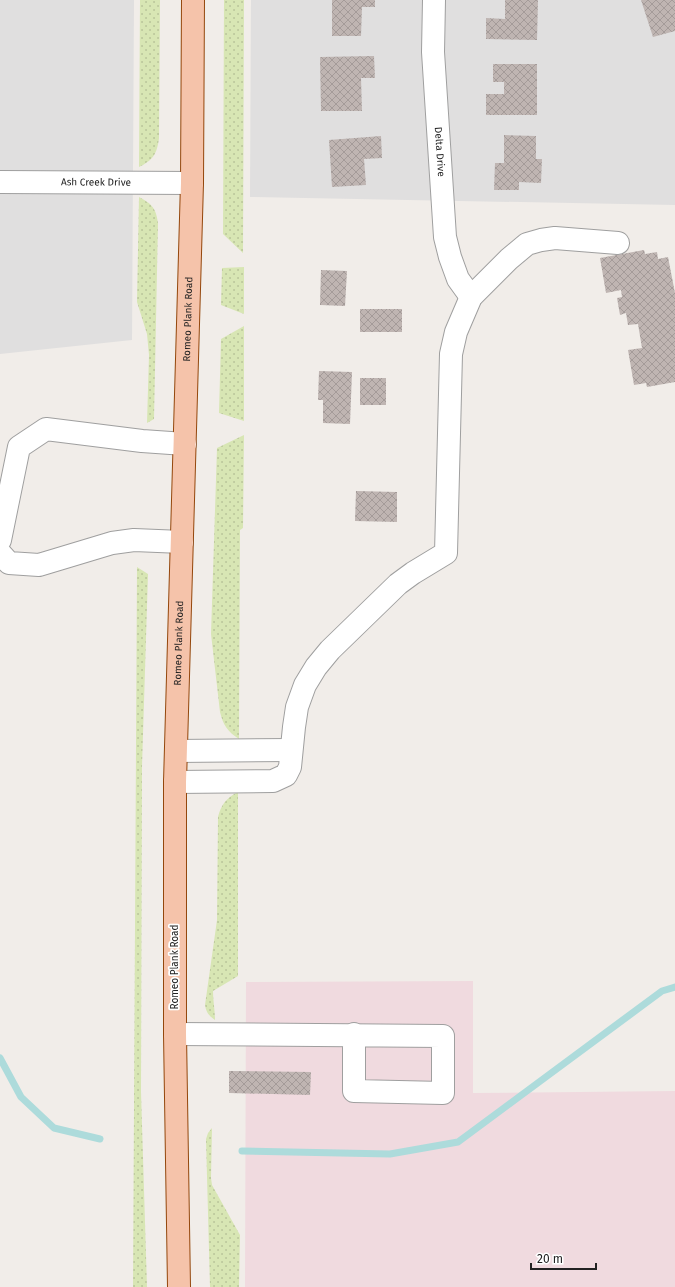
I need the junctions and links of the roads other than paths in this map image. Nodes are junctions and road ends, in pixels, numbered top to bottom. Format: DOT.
graph roads {
  1 [pos="193,0"];
  2 [pos="434,0"];
  3 [pos="0,182"];
  4 [pos="192,183"];
  5 [pos="618,243"];
  6 [pos="471,297"];
  7 [pos="185,444"];
  8 [pos="0,540"];
  9 [pos="182,542"];
  10 [pos="0,553"];
  11 [pos="291,750"];
  12 [pos="176,751"];
  13 [pos="174,782"];
  14 [pos="175,1034"];
  15 [pos="354,1034"];
  16 [pos="179,1287"];
  1 -- 4 [label="main road, Romeo Plank Road"];
  2 -- 6 [label="street, Delta Drive"];
  3 -- 4 [label="street, Ash Creek Drive"];
  4 -- 7 [label="main road, Romeo Plank Road"];
  5 -- 6 [label="street"];
  6 -- 11 [label="street"];
  7 -- 8 [label="street"];
  7 -- 9 [label="main road, Romeo Plank Road"];
  9 -- 10 [label="street"];
  9 -- 12 [label="main road, Romeo Plank Road"];
  11 -- 12 [label="street"];
  11 -- 13 [label="street"];
  12 -- 13 [label="main road, Romeo Plank Road"];
  13 -- 14 [label="main road, Romeo Plank Road"];
  14 -- 15 [label="street"];
  14 -- 16 [label="main road, Romeo Plank Road"];
  15 -- 15 [label="street"];
}
